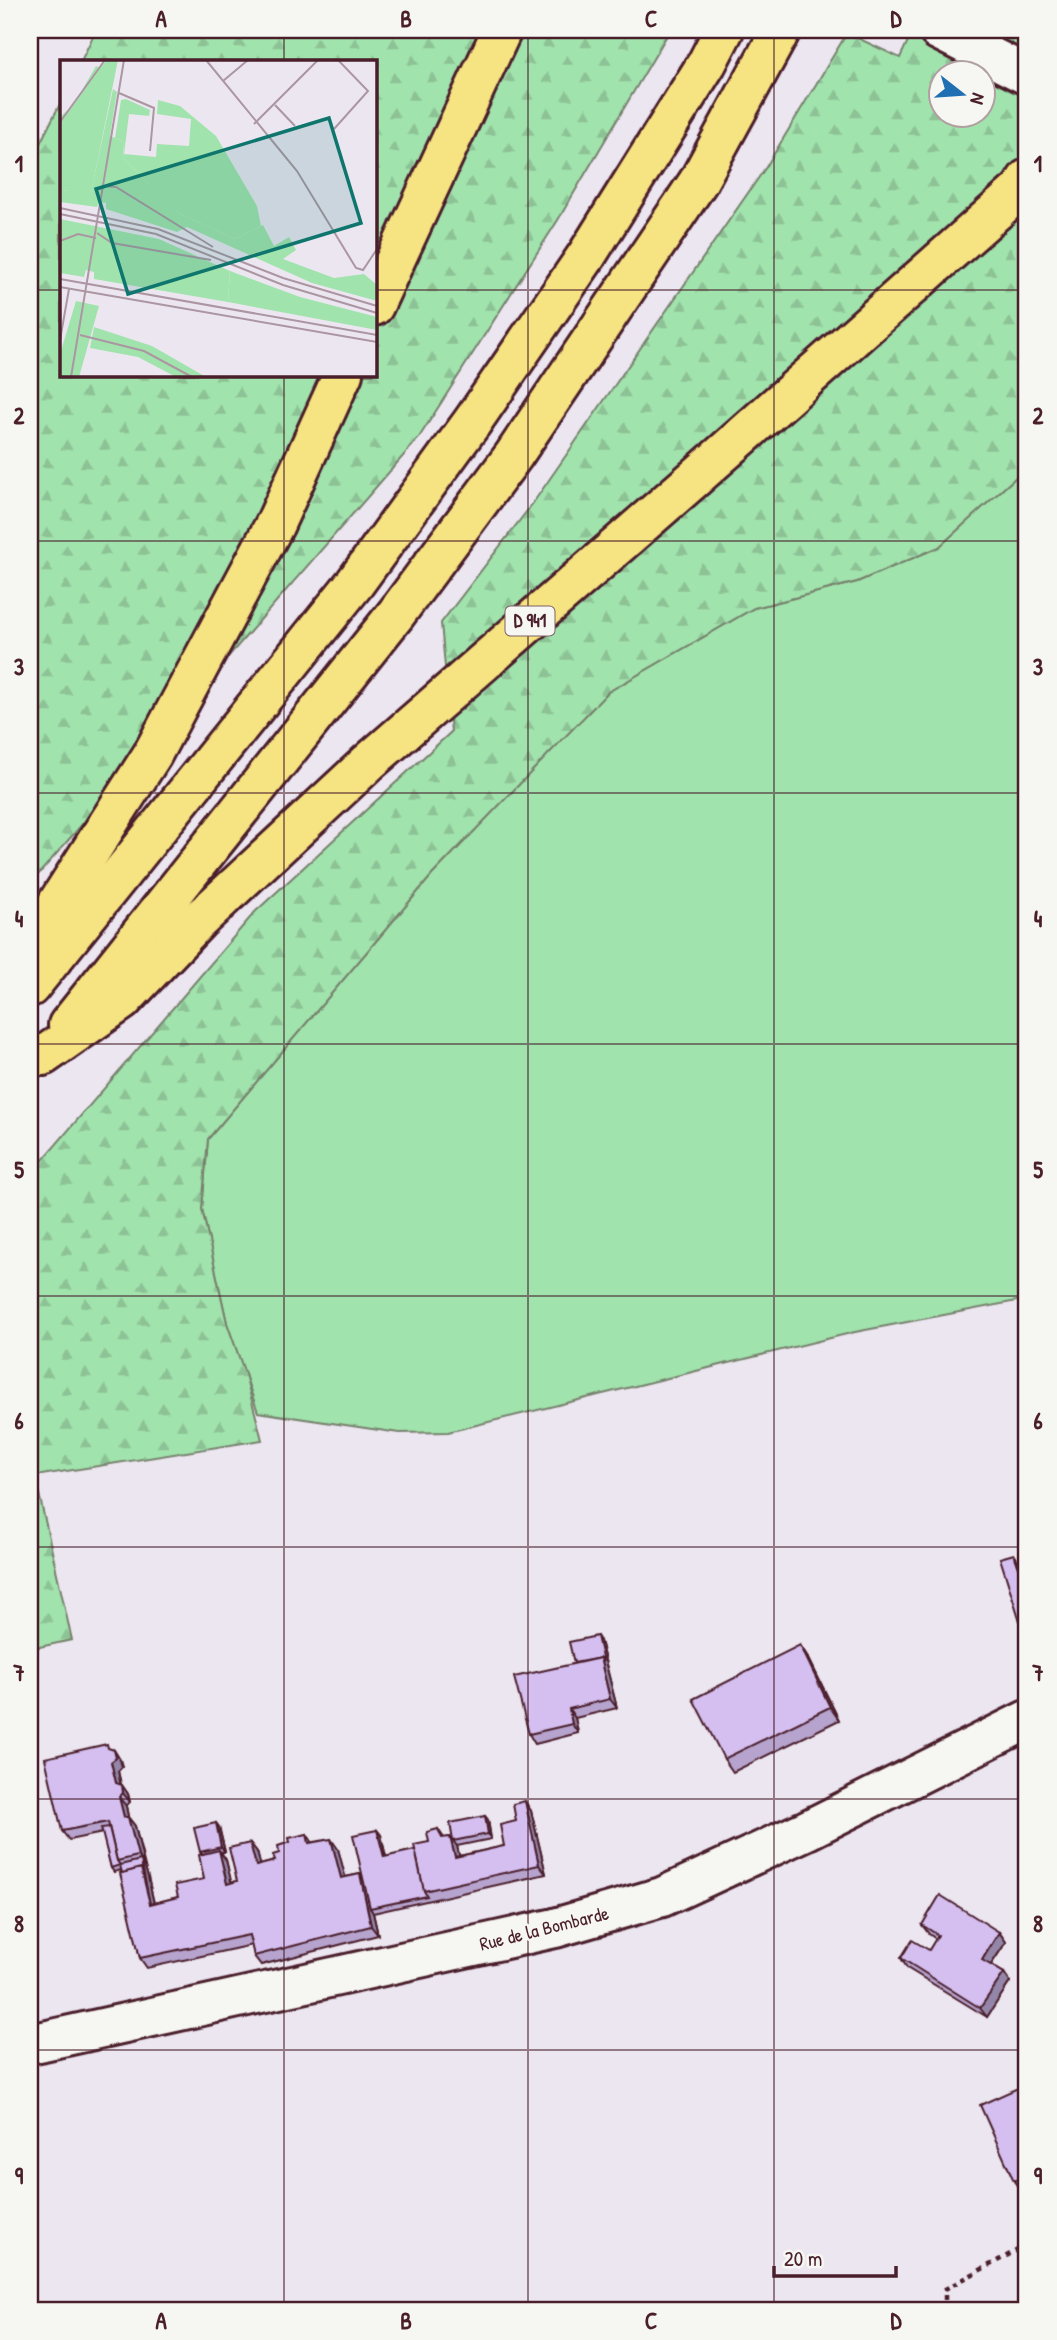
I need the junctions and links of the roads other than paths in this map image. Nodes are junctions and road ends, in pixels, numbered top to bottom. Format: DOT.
graph roads {
  1 [pos="502,30"];
  2 [pos="724,30"];
  3 [pos="781,30"];
  4 [pos="938,30"];
  5 [pos="1027,75"];
  6 [pos="1025,185"];
  7 [pos="376,302"];
  8 [pos="343,376"];
  9 [pos="30,961"];
  10 [pos="30,987"];
  11 [pos="36,1065"];
  12 [pos="1027,1720"];
  13 [pos="30,2043"];
  1 -- 7 [label="highway"];
  2 -- 10 [label="highway"];
  3 -- 11 [label="highway, D 941"];
  4 -- 5 [label="street"];
  6 -- 11 [label="highway, D 941"];
  8 -- 9 [label="highway"];
  12 -- 13 [label="street, Rue de la Bombarde"];
}
